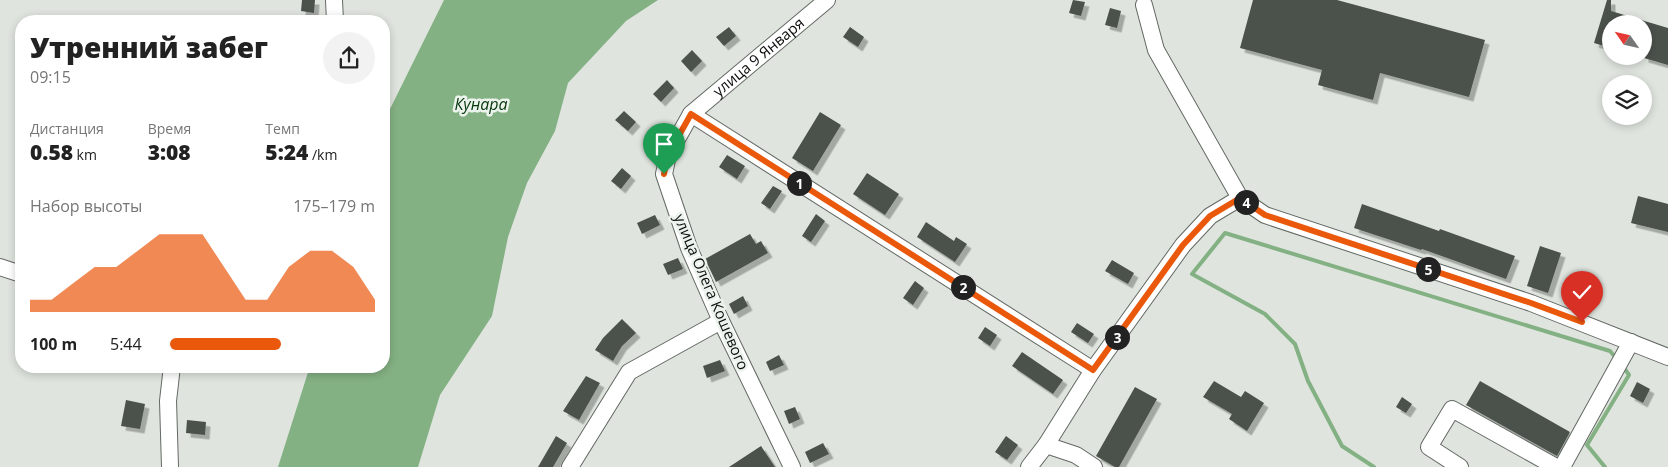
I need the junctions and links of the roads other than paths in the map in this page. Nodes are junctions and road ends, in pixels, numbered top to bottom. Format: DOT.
graph roads {
  1 [pos="334,0"];
  2 [pos="827,0"];
  3 [pos="1143,2"];
  4 [pos="335,15"];
  5 [pos="691,114"];
  6 [pos="1240,198"];
  7 [pos="0,267"];
  8 [pos="15,272"];
  9 [pos="720,321"];
  10 [pos="1632,342"];
  11 [pos="1668,357"];
  12 [pos="1093,370"];
  13 [pos="171,373"];
  14 [pos="1046,445"];
  15 [pos="170,467"];
  16 [pos="570,467"];
  17 [pos="792,467"];
  18 [pos="1029,467"];
  19 [pos="1094,467"];
  20 [pos="1460,467"];
  21 [pos="1556,467"];
  22 [pos="1562,467"];
  1 -- 4 [label="street"];
  2 -- 5 [label="street, улица 9 Января"];
  3 -- 6 [label="street"];
  5 -- 9 [label="street, улица Олега Кошевого"];
  5 -- 12 [label="street"];
  6 -- 10 [label="street"];
  6 -- 12 [label="street"];
  7 -- 8 [label="street"];
  9 -- 16 [label="street"];
  9 -- 17 [label="street, улица Олега Кошевого"];
  10 -- 11 [label="street"];
  10 -- 22 [label="street"];
  12 -- 14 [label="street"];
  13 -- 15 [label="street"];
  14 -- 18 [label="street"];
  14 -- 19 [label="street"];
  20 -- 21 [label="street"];
}
